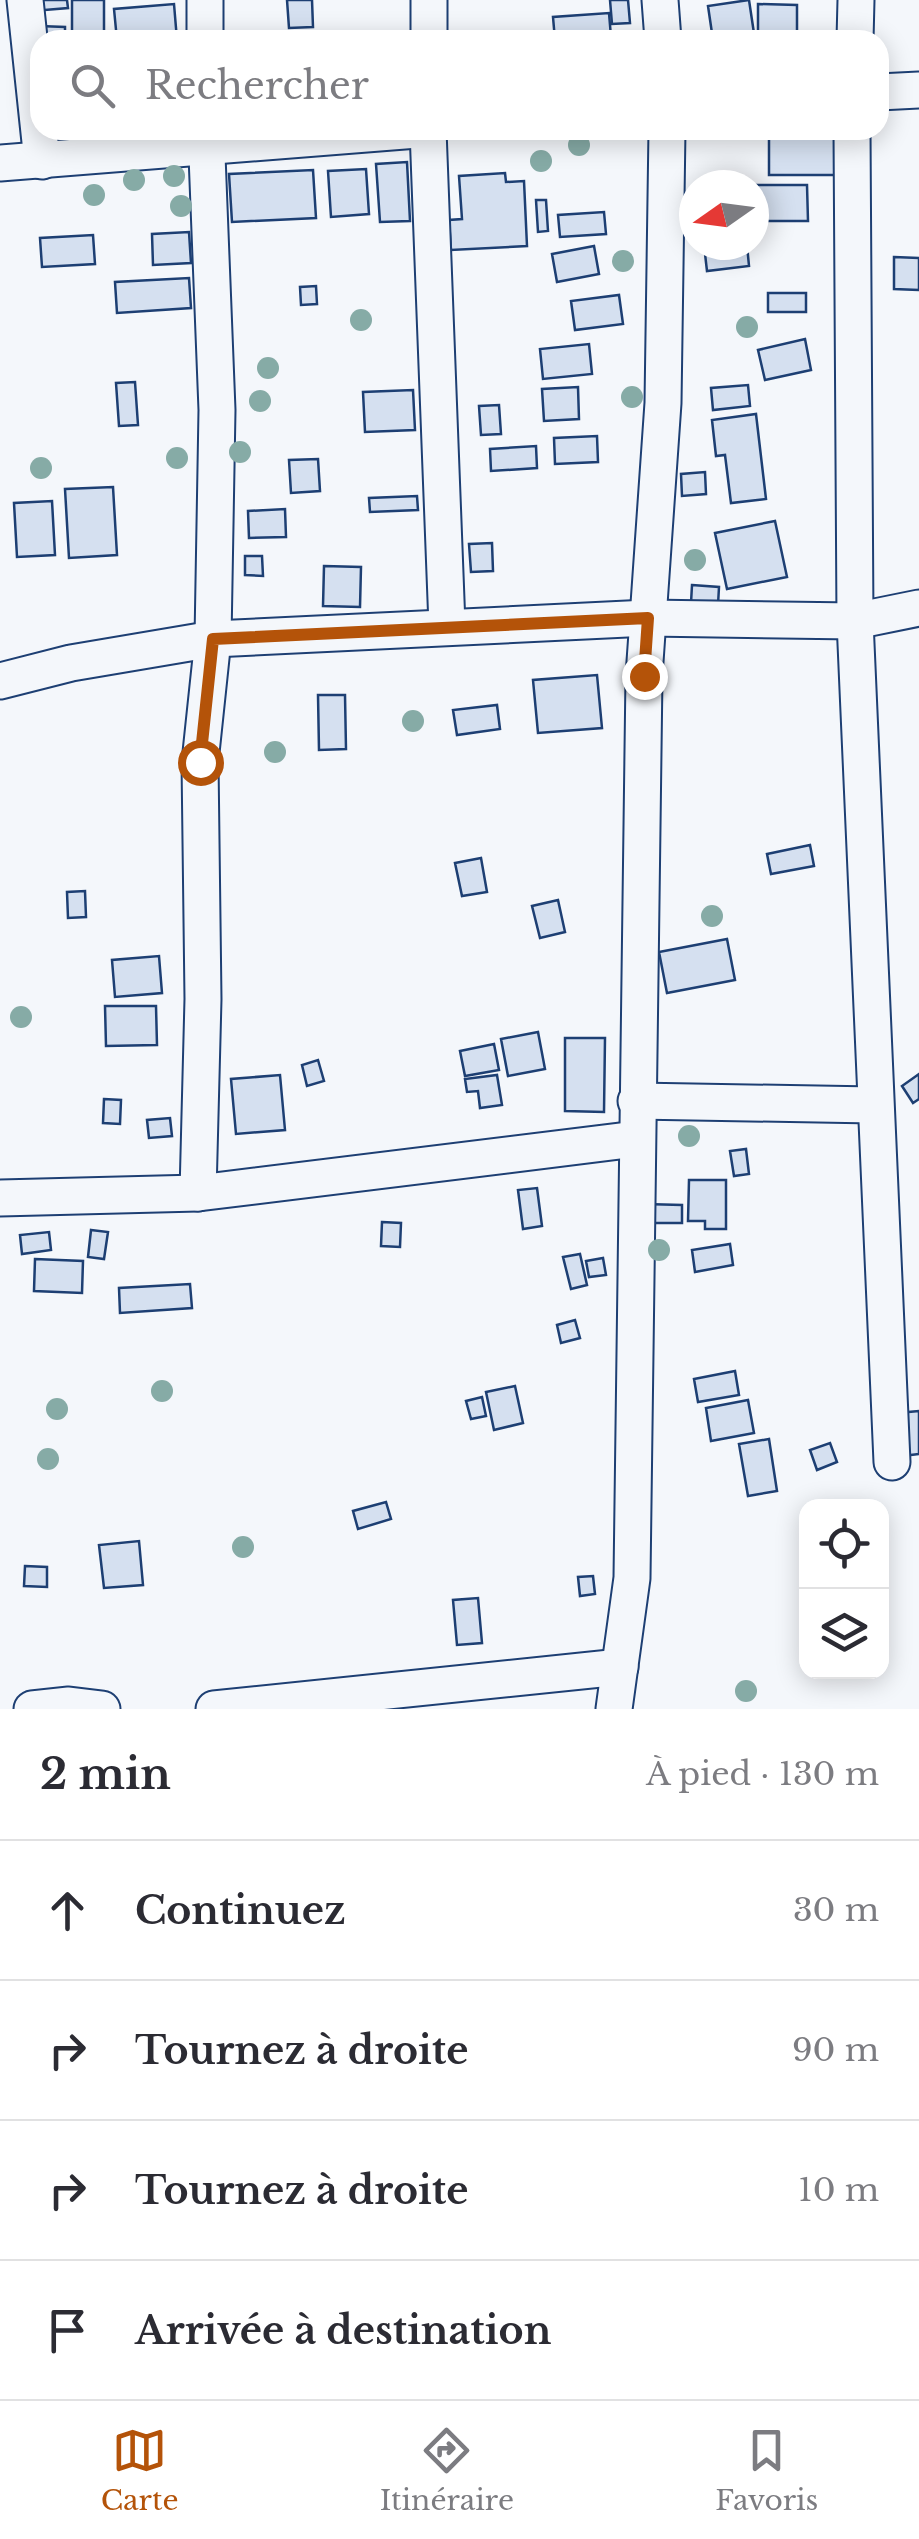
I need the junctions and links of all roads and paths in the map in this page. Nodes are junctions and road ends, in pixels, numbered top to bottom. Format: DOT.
graph roads {
  1 [pos="24,0"];
  2 [pos="205,0"];
  3 [pos="428,0"];
  4 [pos="660,0"];
  5 [pos="856,0"];
  6 [pos="205,30"];
  7 [pos="428,30"];
  8 [pos="662,30"];
  9 [pos="855,30"];
  10 [pos="30,54"];
  11 [pos="919,90"];
  12 [pos="889,92"];
  13 [pos="40,140"];
  14 [pos="199,140"];
  15 [pos="206,140"];
  16 [pos="428,140"];
  17 [pos="668,140"];
  18 [pos="852,140"];
  19 [pos="42,161"];
  20 [pos="0,163"];
  21 [pos="919,608"];
  22 [pos="648,618"];
  23 [pos="856,621"];
  24 [pos="447,626"];
  25 [pos="213,639"];
  26 [pos="0,680"];
  27 [pos="636,1100"];
  28 [pos="874,1105"];
  29 [pos="636,1139"];
  30 [pos="198,1193"];
  31 [pos="0,1198"];
  32 [pos="892,1462"];
  33 [pos="620,1667"];
  34 [pos="32,1709"];
  35 [pos="102,1709"];
  36 [pos="214,1709"];
  37 [pos="614,1709"];
  1 -- 10 [label="street"];
  2 -- 6 [label="street"];
  3 -- 7 [label="street"];
  4 -- 8 [label="street"];
  5 -- 9 [label="street"];
  11 -- 12 [label="street"];
  13 -- 19 [label="street"];
  14 -- 19 [label="street"];
  15 -- 25 [label="street"];
  16 -- 24 [label="street"];
  17 -- 22 [label="street"];
  18 -- 23 [label="street"];
  19 -- 20 [label="street"];
  21 -- 23 [label="street"];
  22 -- 23 [label="street"];
  22 -- 24 [label="street"];
  22 -- 27 [label="street"];
  23 -- 28 [label="street"];
  24 -- 25 [label="street"];
  25 -- 26 [label="street"];
  25 -- 30 [label="street"];
  27 -- 28 [label="street"];
  27 -- 29 [label="street"];
  28 -- 32 [label="street"];
  29 -- 30 [label="street"];
  29 -- 33 [label="street"];
  30 -- 31 [label="street"];
  33 -- 36 [label="street"];
  33 -- 37 [label="street"];
  34 -- 35 [label="street"];
}
